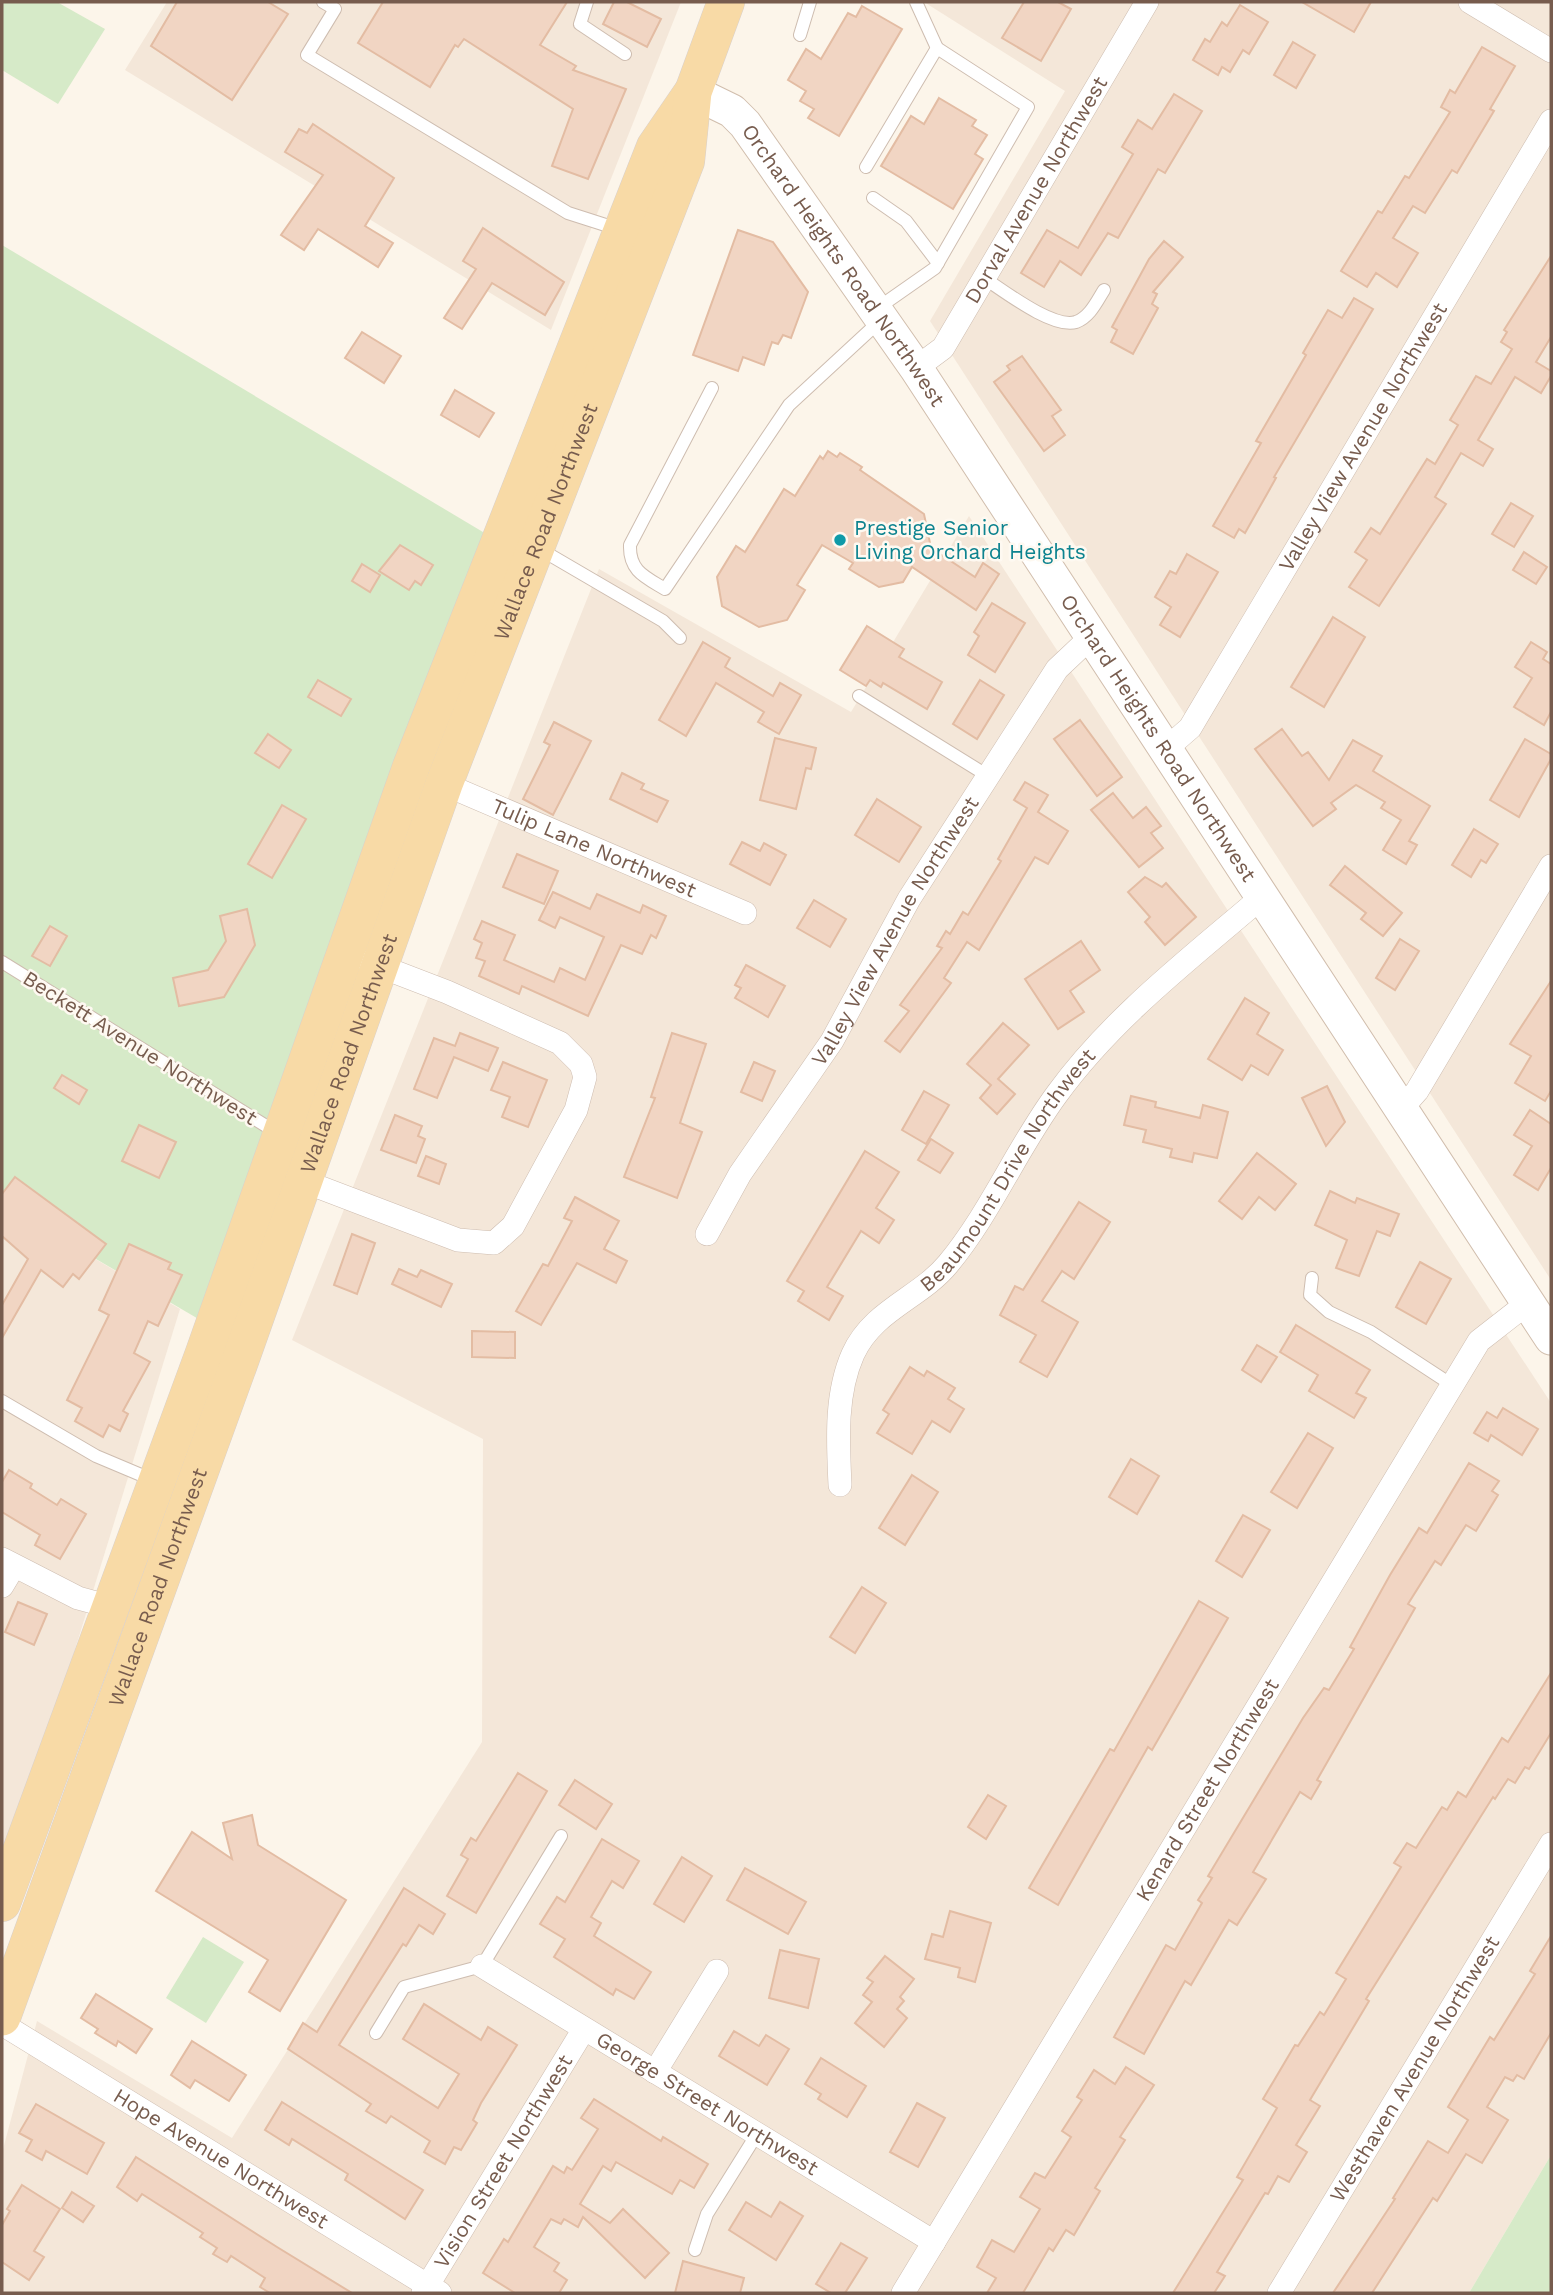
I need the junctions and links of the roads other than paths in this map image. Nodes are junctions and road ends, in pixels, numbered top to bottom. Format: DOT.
graph roads {
  1 [pos="323,2"];
  2 [pos="587,2"];
  3 [pos="726,2"];
  4 [pos="810,2"];
  5 [pos="916,2"];
  6 [pos="1147,2"];
  7 [pos="1470,2"];
  8 [pos="800,35"];
  9 [pos="937,48"];
  10 [pos="1551,51"];
  11 [pos="625,54"];
  12 [pos="693,92"];
  13 [pos="1551,121"];
  14 [pos="866,167"];
  15 [pos="873,198"];
  16 [pos="621,230"];
  17 [pos="938,263"];
  18 [pos="984,278"];
  19 [pos="1104,290"];
  20 [pos="878,315"];
  21 [pos="916,368"];
  22 [pos="712,388"];
  23 [pos="535,546"];
  24 [pos="1092,636"];
  25 [pos="680,638"];
  26 [pos="859,696"];
  27 [pos="1167,748"];
  28 [pos="988,776"];
  29 [pos="443,784"];
  30 [pos="1551,866"];
  31 [pos="1263,896"];
  32 [pos="745,913"];
  33 [pos="343,953"];
  34 [pos="2,962"];
  35 [pos="378,965"];
  36 [pos="1402,1108"];
  37 [pos="280,1134"];
  38 [pos="303,1181"];
  39 [pos="707,1234"];
  40 [pos="1312,1278"];
  41 [pos="1529,1302"];
  42 [pos="217,1314"];
  43 [pos="1551,1338"];
  44 [pos="1452,1385"];
  45 [pos="2,1401"];
  46 [pos="157,1481"];
  47 [pos="840,1485"];
  48 [pos="186,1508"];
  49 [pos="8,1562"];
  50 [pos="2,1586"];
  51 [pos="111,1607"];
  52 [pos="561,1836"];
  53 [pos="1551,1844"];
  54 [pos="2,1903"];
  55 [pos="482,1966"];
  56 [pos="717,1971"];
  57 [pos="2,2017"];
  58 [pos="2,2024"];
  59 [pos="584,2029"];
  60 [pos="376,2033"];
  61 [pos="655,2072"];
  62 [pos="757,2134"];
  63 [pos="934,2242"];
  64 [pos="695,2250"];
  65 [pos="430,2291"];
  66 [pos="903,2293"];
  67 [pos="1279,2293"];
  1 -- 16 [label="lane"];
  2 -- 11 [label="lane"];
  3 -- 12 [label="main road, Wallace Road Northwest"];
  4 -- 8 [label="lane"];
  5 -- 9 [label="lane"];
  6 -- 18 [label="street, Dorval Avenue Northwest"];
  7 -- 10 [label="street"];
  9 -- 14 [label="lane"];
  9 -- 17 [label="lane"];
  12 -- 16 [label="main road, Wallace Road Northwest"];
  12 -- 20 [label="main road, Orchard Heights Road Northwest"];
  12 -- 23 [label="main road, Wallace Road Northwest"];
  13 -- 27 [label="street, Valley View Avenue Northwest"];
  15 -- 17 [label="lane"];
  16 -- 33 [label="main road, Wallace Road Northwest"];
  17 -- 20 [label="lane"];
  18 -- 19 [label="lane"];
  18 -- 21 [label="street, Dorval Avenue Northwest"];
  20 -- 21 [label="main road, Orchard Heights Road Northwest"];
  20 -- 22 [label="lane"];
  21 -- 24 [label="main road, Orchard Heights Road Northwest"];
  23 -- 25 [label="lane"];
  23 -- 29 [label="main road, Wallace Road Northwest"];
  24 -- 27 [label="main road, Orchard Heights Road Northwest"];
  24 -- 28 [label="street, Valley View Avenue Northwest"];
  26 -- 28 [label="lane"];
  27 -- 31 [label="main road, Orchard Heights Road Northwest"];
  28 -- 39 [label="street, Valley View Avenue Northwest"];
  29 -- 32 [label="street, Tulip Lane Northwest"];
  29 -- 35 [label="main road, Wallace Road Northwest"];
  30 -- 36 [label="street"];
  31 -- 36 [label="main road, Orchard Heights Road Northwest"];
  31 -- 47 [label="street, Beaumount Drive Northwest"];
  33 -- 35 [label="street"];
  33 -- 37 [label="main road, Wallace Road Northwest"];
  34 -- 37 [label="lane, Beckett Avenue Northwest"];
  35 -- 38 [label="main road, Wallace Road Northwest"];
  35 -- 38 [label="street"];
  36 -- 41 [label="main road, Orchard Heights Road Northwest"];
  37 -- 42 [label="main road, Wallace Road Northwest"];
  38 -- 48 [label="main road, Wallace Road Northwest"];
  40 -- 44 [label="lane"];
  41 -- 43 [label="main road, Orchard Heights Road Northwest"];
  41 -- 44 [label="street, Kenard Street Northwest"];
  42 -- 46 [label="main road, Wallace Road Northwest"];
  42 -- 48 [label="main road"];
  44 -- 63 [label="street, Kenard Street Northwest"];
  45 -- 46 [label="lane"];
  46 -- 51 [label="main road, Wallace Road Northwest"];
  48 -- 57 [label="main road, Wallace Road Northwest"];
  49 -- 50 [label="street"];
  49 -- 51 [label="street"];
  51 -- 54 [label="main road, Wallace Road Northwest"];
  52 -- 55 [label="lane"];
  53 -- 67 [label="street, Westhaven Avenue Northwest"];
  55 -- 59 [label="street, George Street Northwest"];
  55 -- 60 [label="lane"];
  56 -- 61 [label="street"];
  58 -- 65 [label="street, Hope Avenue Northwest"];
  59 -- 61 [label="street, George Street Northwest"];
  59 -- 65 [label="street, Vision Street Northwest"];
  61 -- 62 [label="street, George Street Northwest"];
  62 -- 63 [label="street, George Street Northwest"];
  62 -- 64 [label="lane"];
  63 -- 66 [label="street, Kenard Street Northwest"];
}
